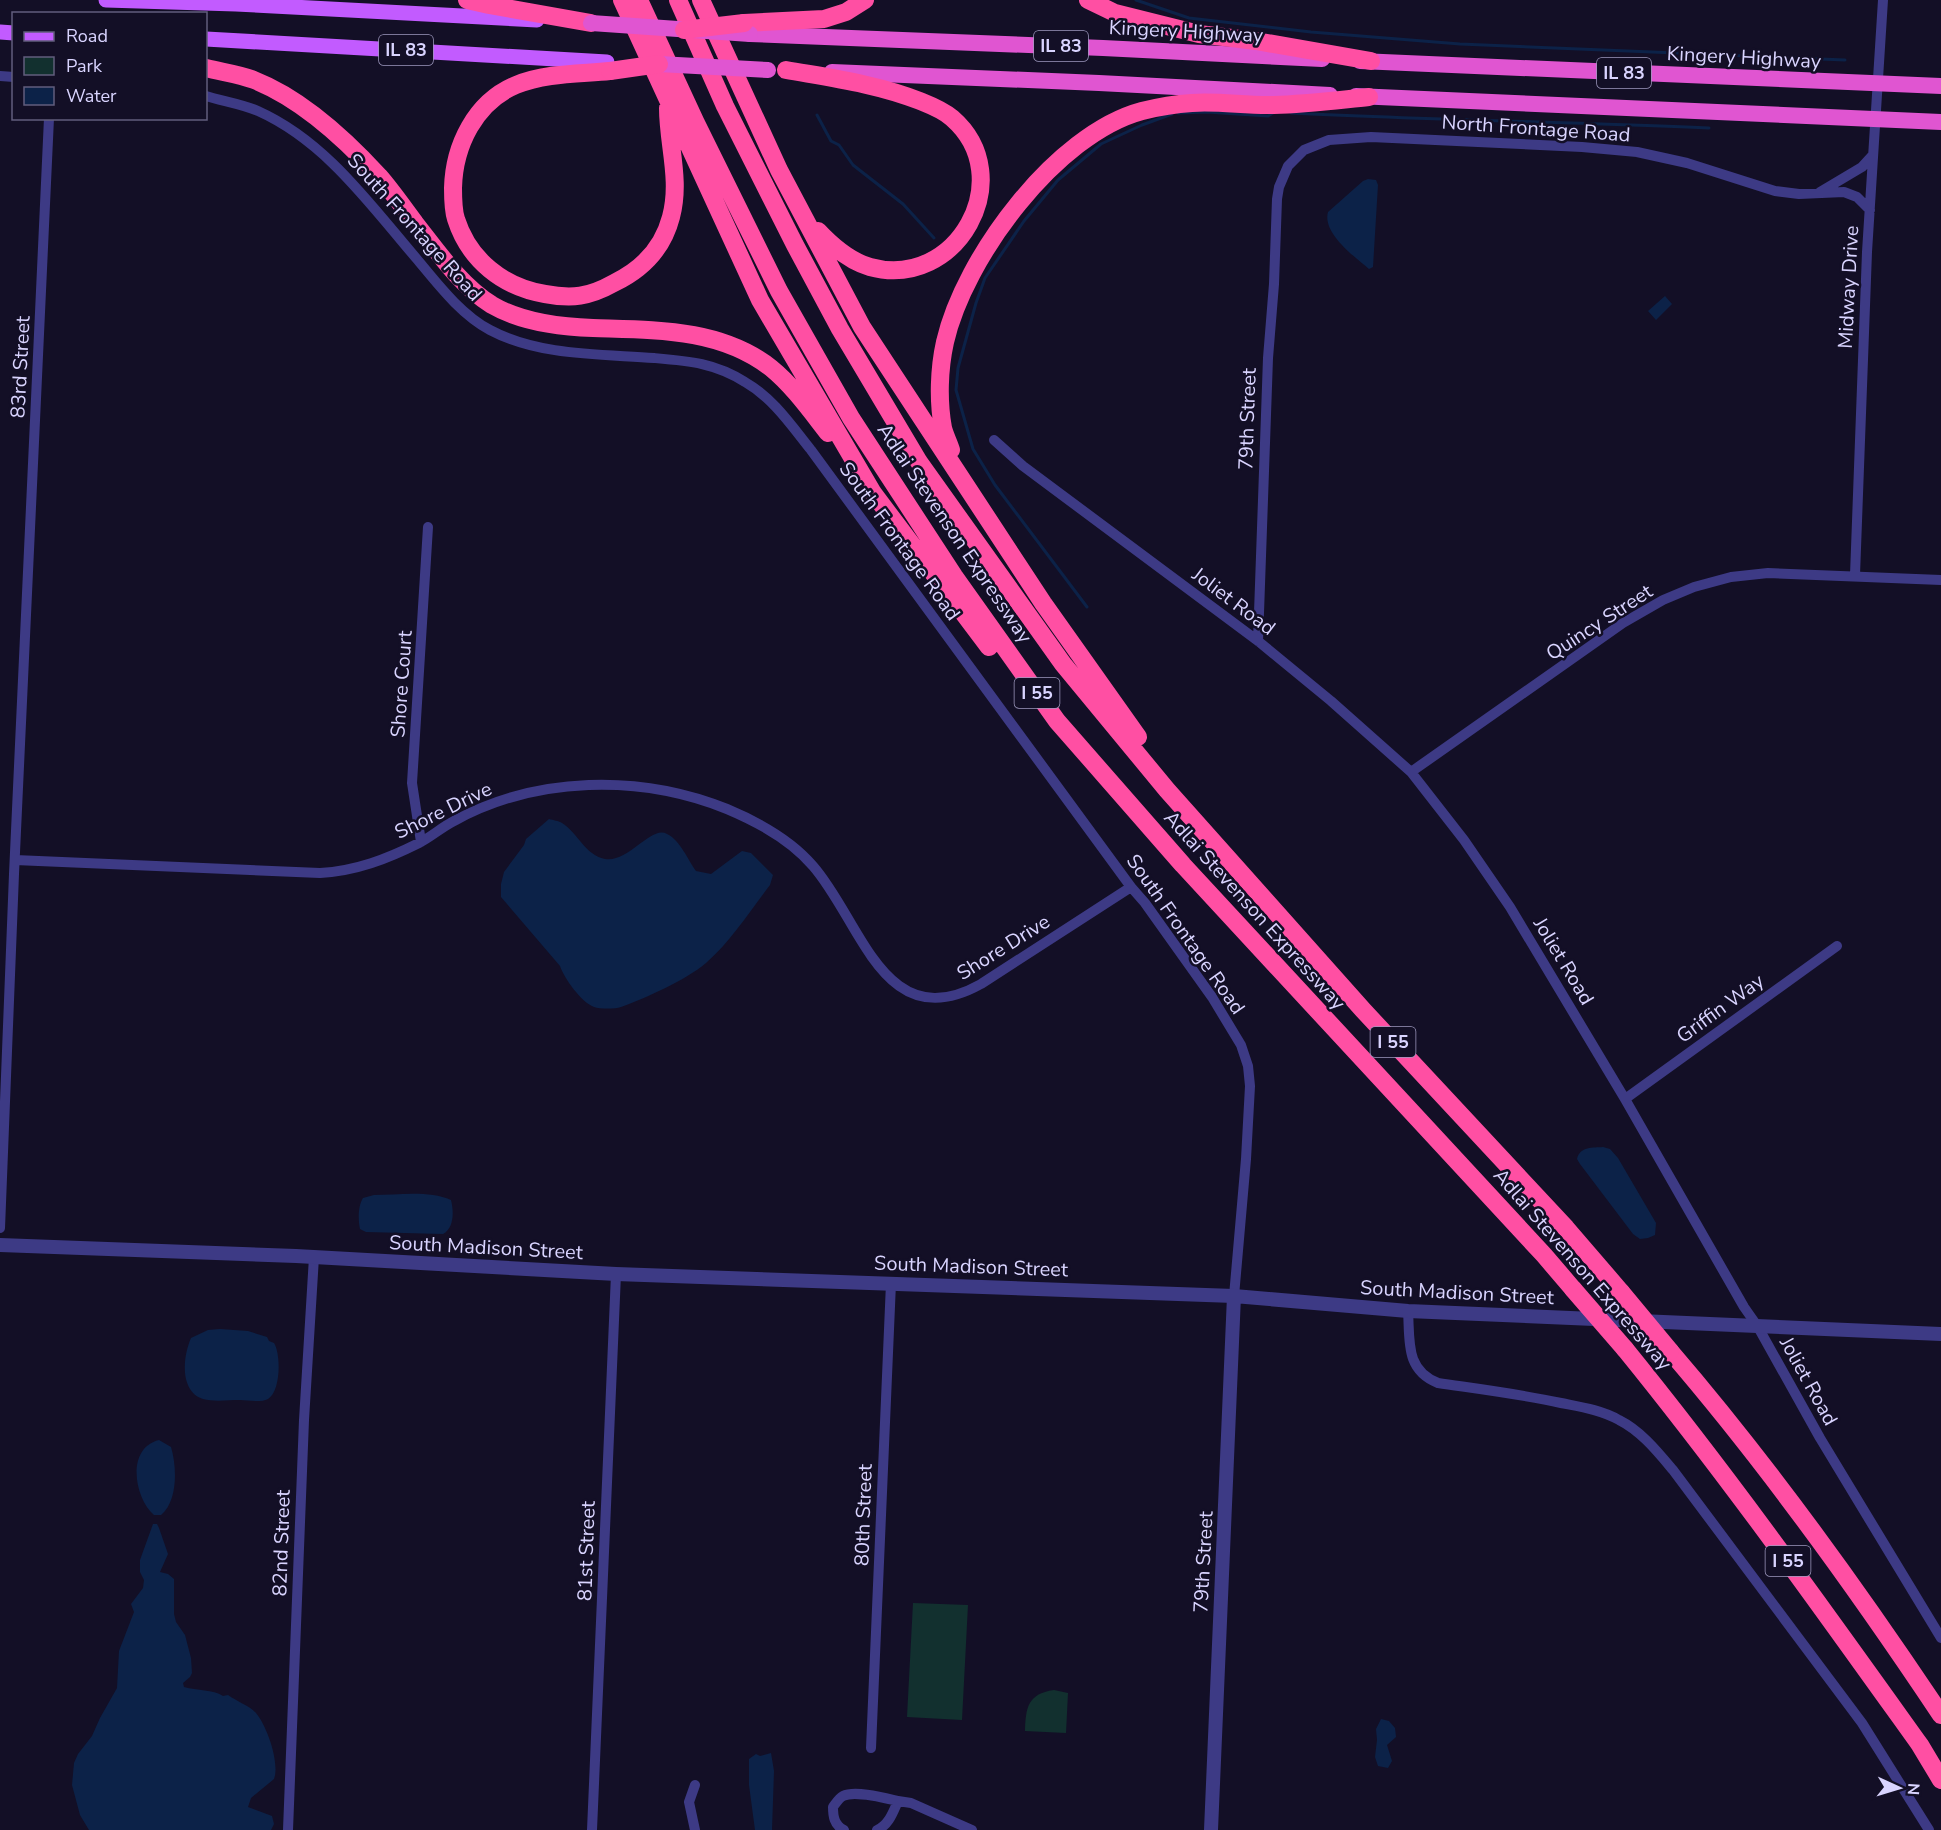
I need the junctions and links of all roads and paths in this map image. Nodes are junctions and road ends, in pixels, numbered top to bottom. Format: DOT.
graph roads {
  1 [pos="106,0"];
  2 [pos="467,0"];
  3 [pos="622,0"];
  4 [pos="639,0"];
  5 [pos="678,0"];
  6 [pos="700,0"];
  7 [pos="865,0"];
  8 [pos="1088,0"];
  9 [pos="1883,0"];
  10 [pos="591,23"];
  11 [pos="747,29"];
  12 [pos="684,30"];
  13 [pos="207,39"];
  14 [pos="1371,61"];
  15 [pos="659,64"];
  16 [pos="608,67"];
  17 [pos="207,68"];
  18 [pos="777,70"];
  19 [pos="1878,84"];
  20 [pos="1941,86"];
  21 [pos="207,96"];
  22 [pos="1369,97"];
  23 [pos="668,98"];
  24 [pos="1875,119"];
  25 [pos="50,120"];
  26 [pos="1941,122"];
  27 [pos="1873,155"];
  28 [pos="779,170"];
  29 [pos="1820,192"];
  30 [pos="1277,199"];
  31 [pos="1870,210"];
  32 [pos="994,440"];
  33 [pos="963,479"];
  34 [pos="873,493"];
  35 [pos="428,527"];
  36 [pos="1855,576"];
  37 [pos="1941,580"];
  38 [pos="1258,641"];
  39 [pos="1057,721"];
  40 [pos="1411,772"];
  41 [pos="1167,790"];
  42 [pos="421,842"];
  43 [pos="15,860"];
  44 [pos="1131,887"];
  45 [pos="1837,946"];
  46 [pos="1625,1099"];
  47 [pos="0,1228"];
  48 [pos="0,1245"];
  49 [pos="314,1257"];
  50 [pos="616,1274"];
  51 [pos="891,1283"];
  52 [pos="1234,1296"];
  53 [pos="1408,1311"];
  54 [pos="1758,1327"];
  55 [pos="1941,1334"];
  56 [pos="1941,1638"];
  57 [pos="1941,1715"];
  58 [pos="871,1748"];
  59 [pos="1941,1780"];
  60 [pos="694,1785"];
  61 [pos="898,1801"];
  62 [pos="288,1830"];
  63 [pos="592,1830"];
  64 [pos="695,1830"];
  65 [pos="844,1830"];
  66 [pos="877,1830"];
  67 [pos="972,1830"];
  68 [pos="1210,1830"];
  69 [pos="1929,1830"];
  1 -- 10 [label="main road, IL 83"];
  2 -- 10 [label="highway"];
  3 -- 23 [label="highway"];
  4 -- 39 [label="highway, Adlai Stevenson Expressway / I 55"];
  5 -- 41 [label="highway, Adlai Stevenson Expressway / I 55"];
  6 -- 28 [label="highway"];
  7 -- 11 [label="highway"];
  8 -- 14 [label="highway"];
  9 -- 19 [label="street, Midway Drive"];
  10 -- 12 [label="highway, IL 83, bridge"];
  11 -- 12 [label="highway, bridge"];
  11 -- 14 [label="highway, Kingery Highway / IL 83"];
  13 -- 16 [label="main road, IL 83"];
  14 -- 19 [label="highway, Kingery Highway / IL 83"];
  15 -- 16 [label="highway, bridge"];
  15 -- 18 [label="highway, IL 83, bridge"];
  16 -- 23 [label="highway"];
  17 -- 34 [label="highway"];
  18 -- 22 [label="highway, IL 83"];
  18 -- 28 [label="highway"];
  19 -- 20 [label="highway, Kingery Highway / IL 83"];
  19 -- 24 [label="street, Midway Drive"];
  21 -- 44 [label="street, South Frontage Road"];
  22 -- 24 [label="highway, IL 83"];
  22 -- 33 [label="highway"];
  23 -- 34 [label="highway"];
  24 -- 26 [label="highway, IL 83"];
  24 -- 27 [label="street, Midway Drive"];
  25 -- 43 [label="street, 83rd Street"];
  27 -- 29 [label="street"];
  27 -- 31 [label="street, Midway Drive"];
  28 -- 33 [label="highway"];
  29 -- 30 [label="street, North Frontage Road"];
  29 -- 31 [label="street, North Frontage Road"];
  30 -- 38 [label="street, 79th Street"];
  31 -- 36 [label="street, Midway Drive"];
  32 -- 38 [label="street, Joliet Road"];
  33 -- 41 [label="highway"];
  34 -- 39 [label="highway"];
  35 -- 42 [label="street, Shore Court"];
  36 -- 37 [label="street, Quincy Street"];
  36 -- 40 [label="street, Quincy Street"];
  38 -- 40 [label="street, Joliet Road"];
  39 -- 59 [label="highway, Adlai Stevenson Expressway / I 55, bridge"];
  40 -- 46 [label="street, Joliet Road"];
  41 -- 57 [label="highway, Adlai Stevenson Expressway / I 55, bridge"];
  42 -- 43 [label="street, Shore Drive"];
  42 -- 44 [label="street, Shore Drive"];
  43 -- 47 [label="street, 83rd Street"];
  44 -- 52 [label="street, South Frontage Road"];
  45 -- 46 [label="street, Griffin Way"];
  46 -- 54 [label="street, Joliet Road"];
  48 -- 49 [label="street, South Madison Street"];
  49 -- 50 [label="street, South Madison Street"];
  49 -- 62 [label="street, 82nd Street"];
  50 -- 51 [label="street, South Madison Street"];
  50 -- 63 [label="street, 81st Street"];
  51 -- 52 [label="street, South Madison Street"];
  51 -- 58 [label="street, 80th Street"];
  52 -- 53 [label="street, South Madison Street"];
  52 -- 68 [label="street, 79th Street"];
  53 -- 54 [label="street, South Madison Street"];
  53 -- 69 [label="street"];
  54 -- 55 [label="street, South Madison Street"];
  54 -- 56 [label="street, Joliet Road"];
  60 -- 64 [label="street"];
  61 -- 65 [label="street"];
  61 -- 66 [label="street"];
  61 -- 67 [label="street"];
}
